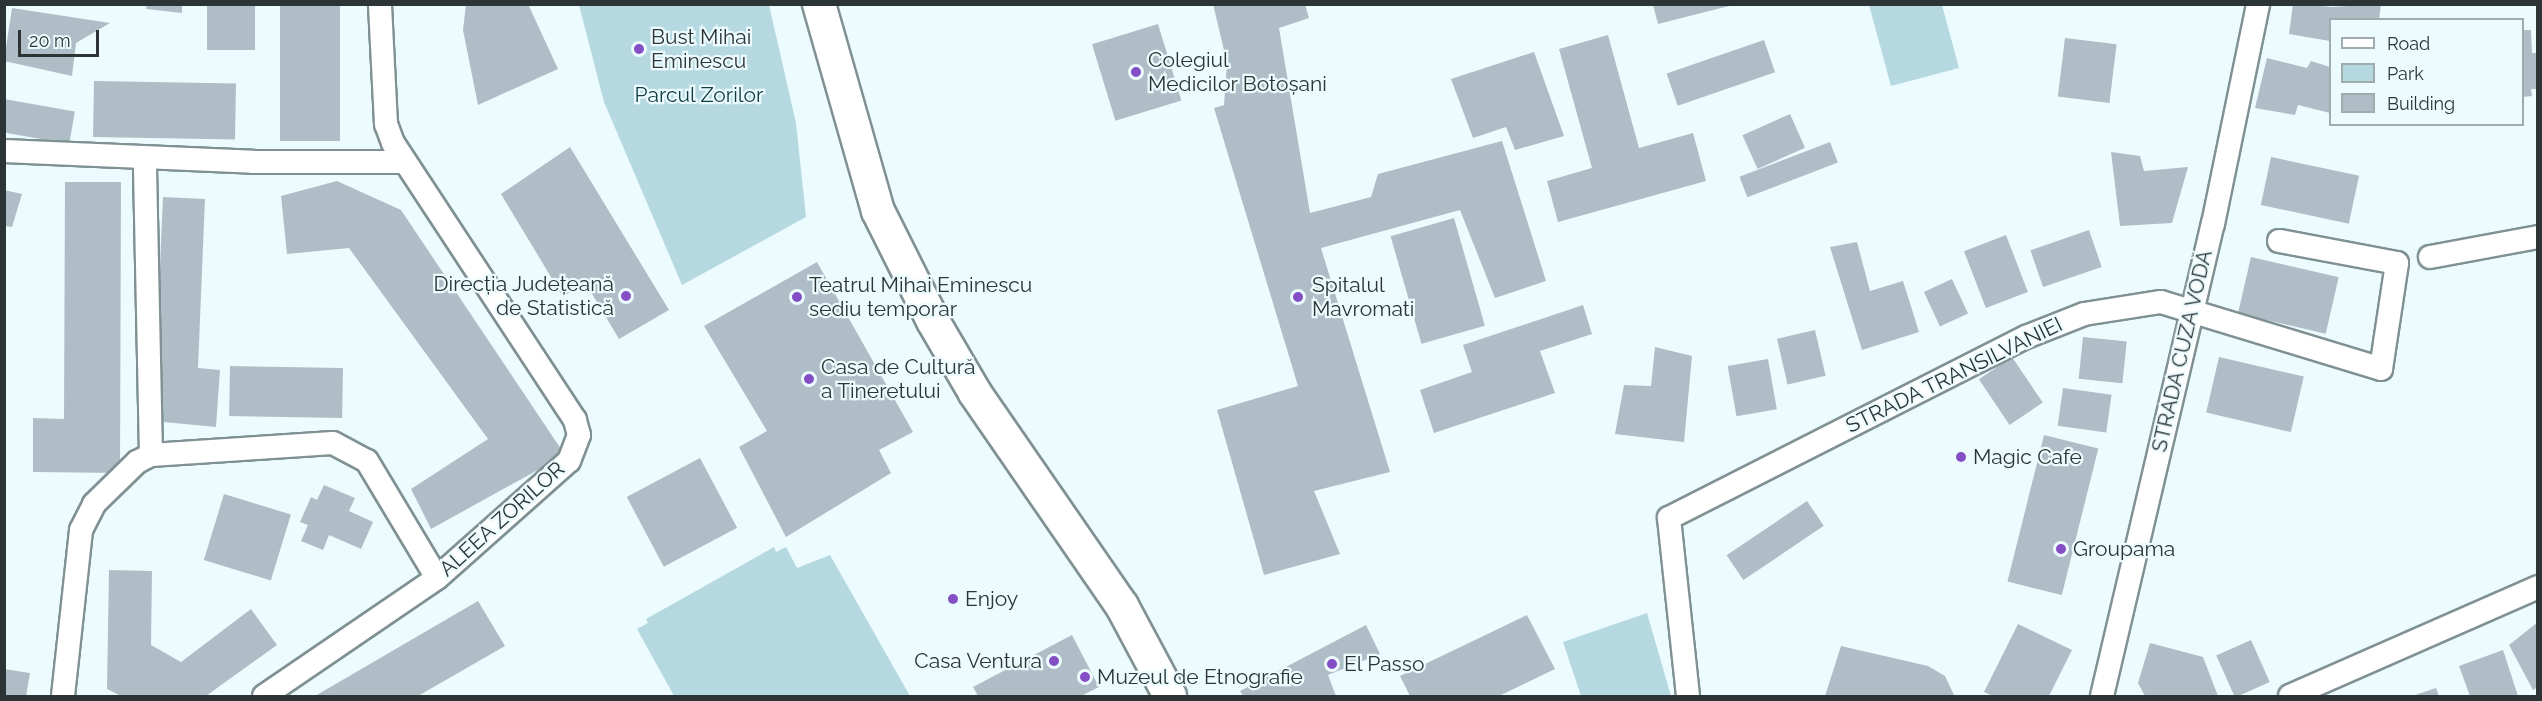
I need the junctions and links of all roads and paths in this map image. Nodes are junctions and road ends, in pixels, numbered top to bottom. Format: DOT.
graph roads {
  1 [pos="380,4"];
  2 [pos="819,4"];
  3 [pos="835,4"];
  4 [pos="2258,4"];
  5 [pos="836,65"];
  6 [pos="4,151"];
  7 [pos="145,158"];
  8 [pos="405,162"];
  9 [pos="2538,237"];
  10 [pos="2279,241"];
  11 [pos="2430,257"];
  12 [pos="2190,310"];
  13 [pos="151,455"];
  14 [pos="437,578"];
  15 [pos="2538,587"];
  16 [pos="63,696"];
  17 [pos="264,696"];
  18 [pos="1170,696"];
  19 [pos="1688,696"];
  20 [pos="2102,696"];
  21 [pos="2290,696"];
  1 -- 8 [label="street, ALEEA ZORILOR"];
  2 -- 5 [label="main road"];
  3 -- 5 [label="main road"];
  4 -- 12 [label="street, STRADA CUZA VODĂ"];
  5 -- 18 [label="main road"];
  6 -- 7 [label="street"];
  7 -- 8 [label="street"];
  7 -- 13 [label="street"];
  8 -- 14 [label="street, ALEEA ZORILOR"];
  9 -- 11 [label="street"];
  10 -- 12 [label="street, STRADA TRANSILVANIEI"];
  12 -- 19 [label="street, STRADA TRANSILVANIEI"];
  12 -- 20 [label="street, STRADA CUZA VODĂ"];
  13 -- 14 [label="street"];
  13 -- 16 [label="street"];
  14 -- 17 [label="street, ALEEA ZORILOR"];
  15 -- 21 [label="street"];
}
